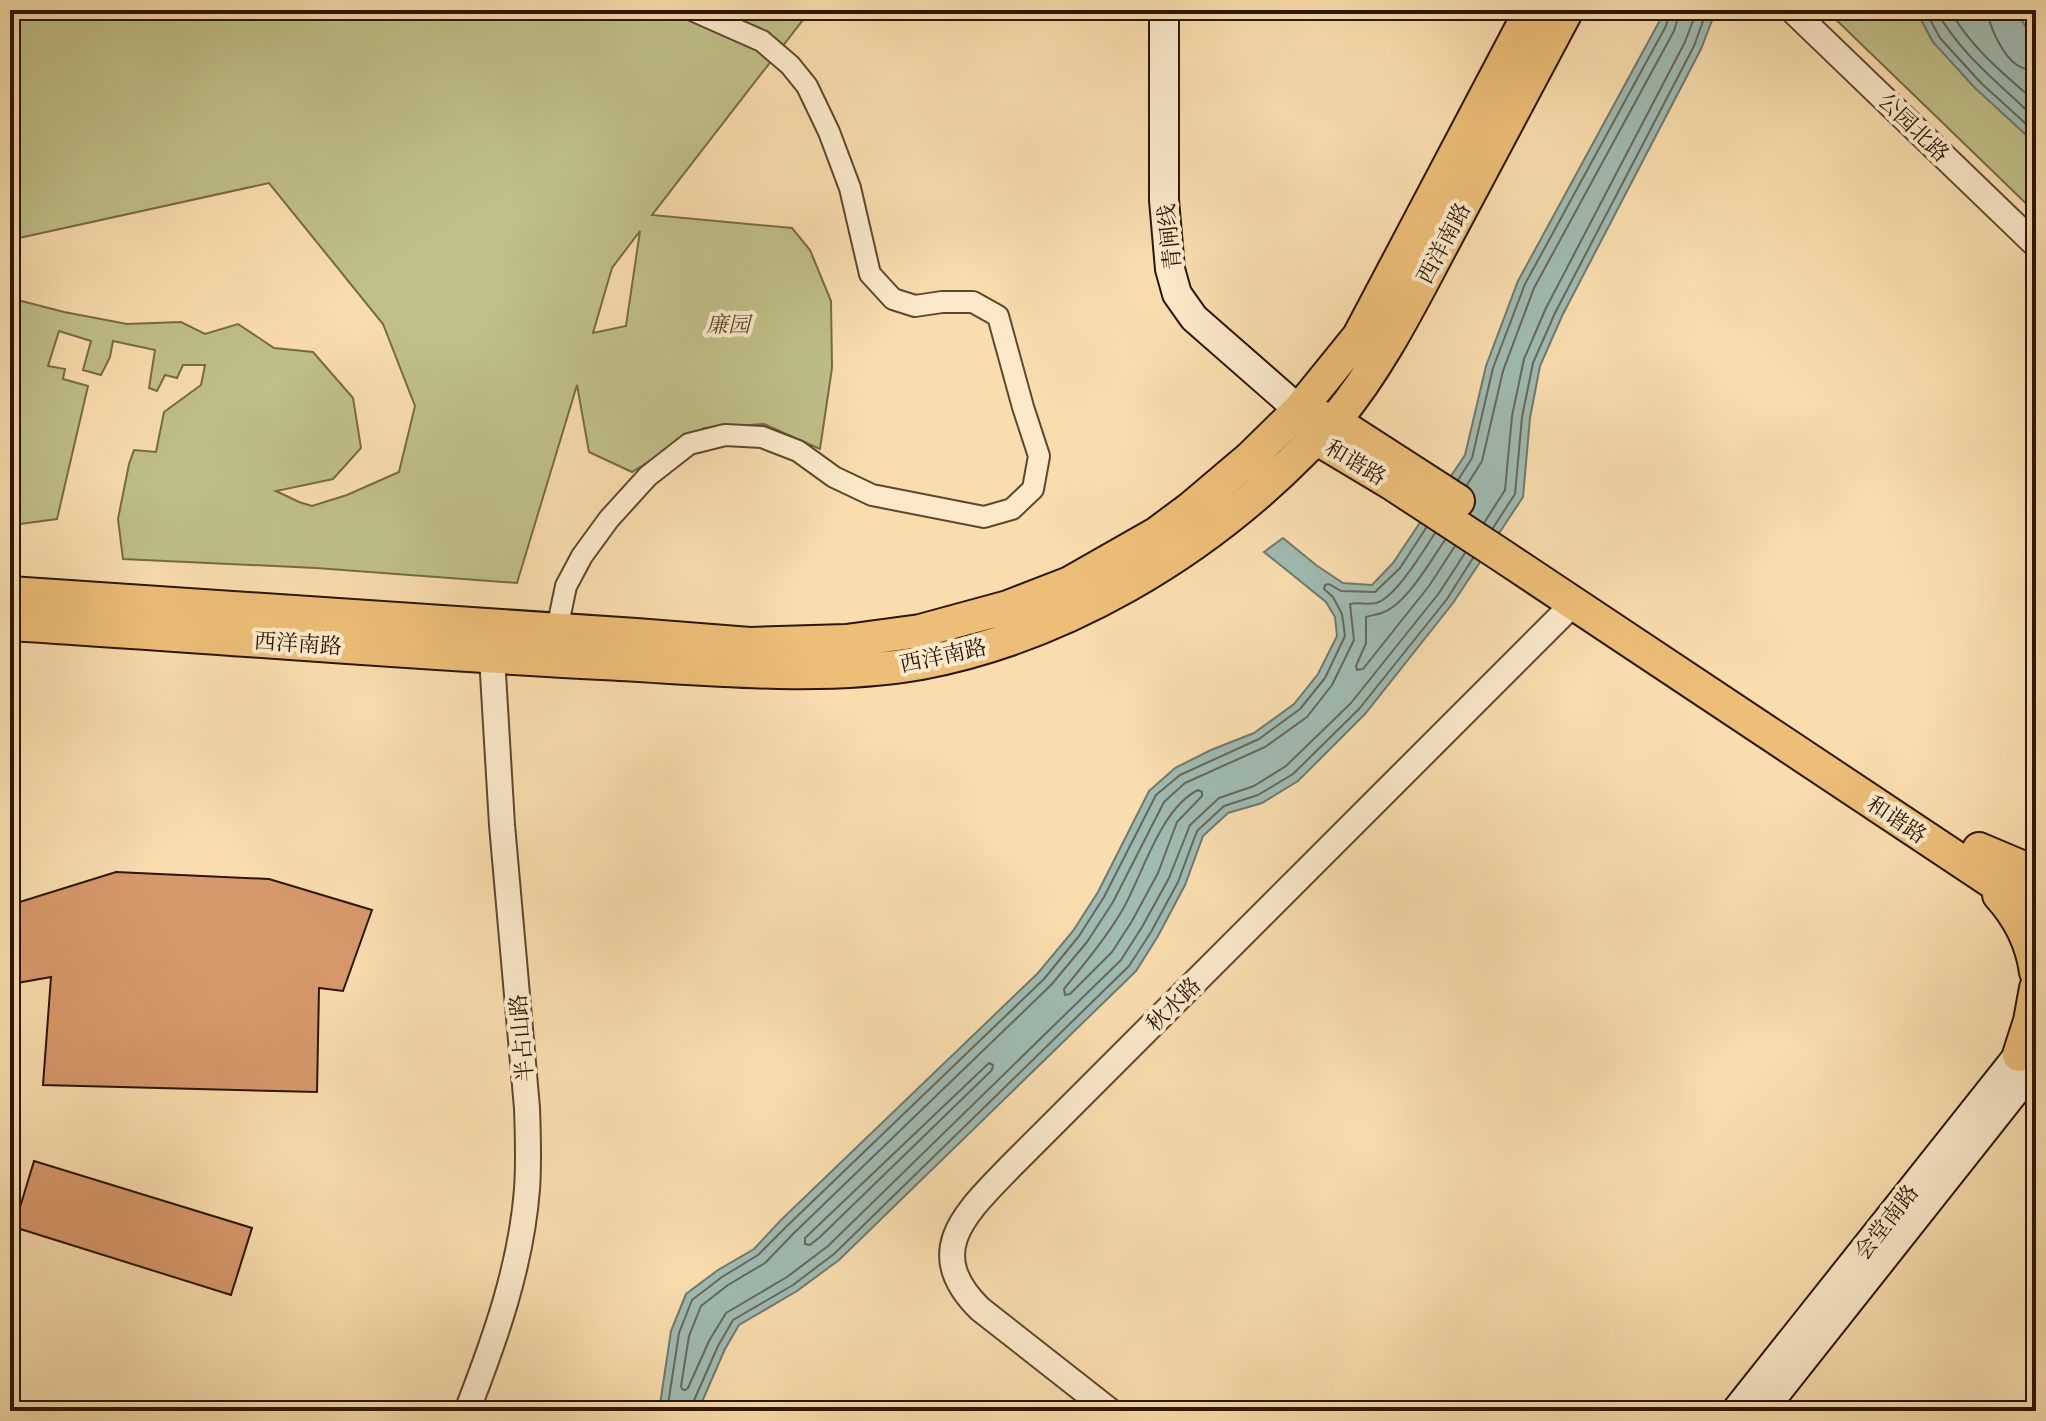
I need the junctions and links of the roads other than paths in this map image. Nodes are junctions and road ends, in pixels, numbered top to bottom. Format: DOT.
graph roads {
  1 [pos="692,10"];
  2 [pos="1164,10"];
  3 [pos="1531,10"];
  4 [pos="1567,10"];
  5 [pos="1792,10"];
  6 [pos="2036,245"];
  7 [pos="1299,410"];
  8 [pos="1325,430"];
  9 [pos="1500,542"];
  10 [pos="10,593"];
  11 [pos="1573,604"];
  12 [pos="10,624"];
  13 [pos="557,629"];
  14 [pos="492,657"];
  15 [pos="1977,859"];
  16 [pos="2036,873"];
  17 [pos="2036,888"];
  18 [pos="2036,911"];
  19 [pos="2036,972"];
  20 [pos="2036,988"];
  21 [pos="2030,1051"];
  22 [pos="467,1411"];
  23 [pos="1110,1411"];
  24 [pos="1736,1411"];
  25 [pos="1762,1411"];
  1 -- 13 [label="street"];
  2 -- 7 [label="main road, 青闸线"];
  3 -- 7 [label="main road, 西洋南路"];
  4 -- 8 [label="main road, 西洋南路"];
  5 -- 6 [label="street, 公园北路"];
  7 -- 8 [label="main road, 和谐路"];
  7 -- 13 [label="main road, 西洋南路"];
  8 -- 9 [label="main road, 和谐路"];
  8 -- 14 [label="main road, 西洋南路"];
  9 -- 11 [label="main road, 和谐路"];
  9 -- 15 [label="main road, 和谐路"];
  10 -- 13 [label="main road, 西洋南路"];
  11 -- 15 [label="main road, 和谐路"];
  11 -- 23 [label="street, 秋水路"];
  12 -- 14 [label="main road, 西洋南路"];
  14 -- 22 [label="street, 半占山路"];
  15 -- 16 [label="main road"];
  15 -- 17 [label="main road, 和谐路"];
  15 -- 18 [label="main road, 和谐路"];
  15 -- 19 [label="main road"];
  20 -- 21 [label="main road"];
  21 -- 24 [label="main road, 会堂南路"];
  21 -- 25 [label="main road, 会堂南路"];
}
